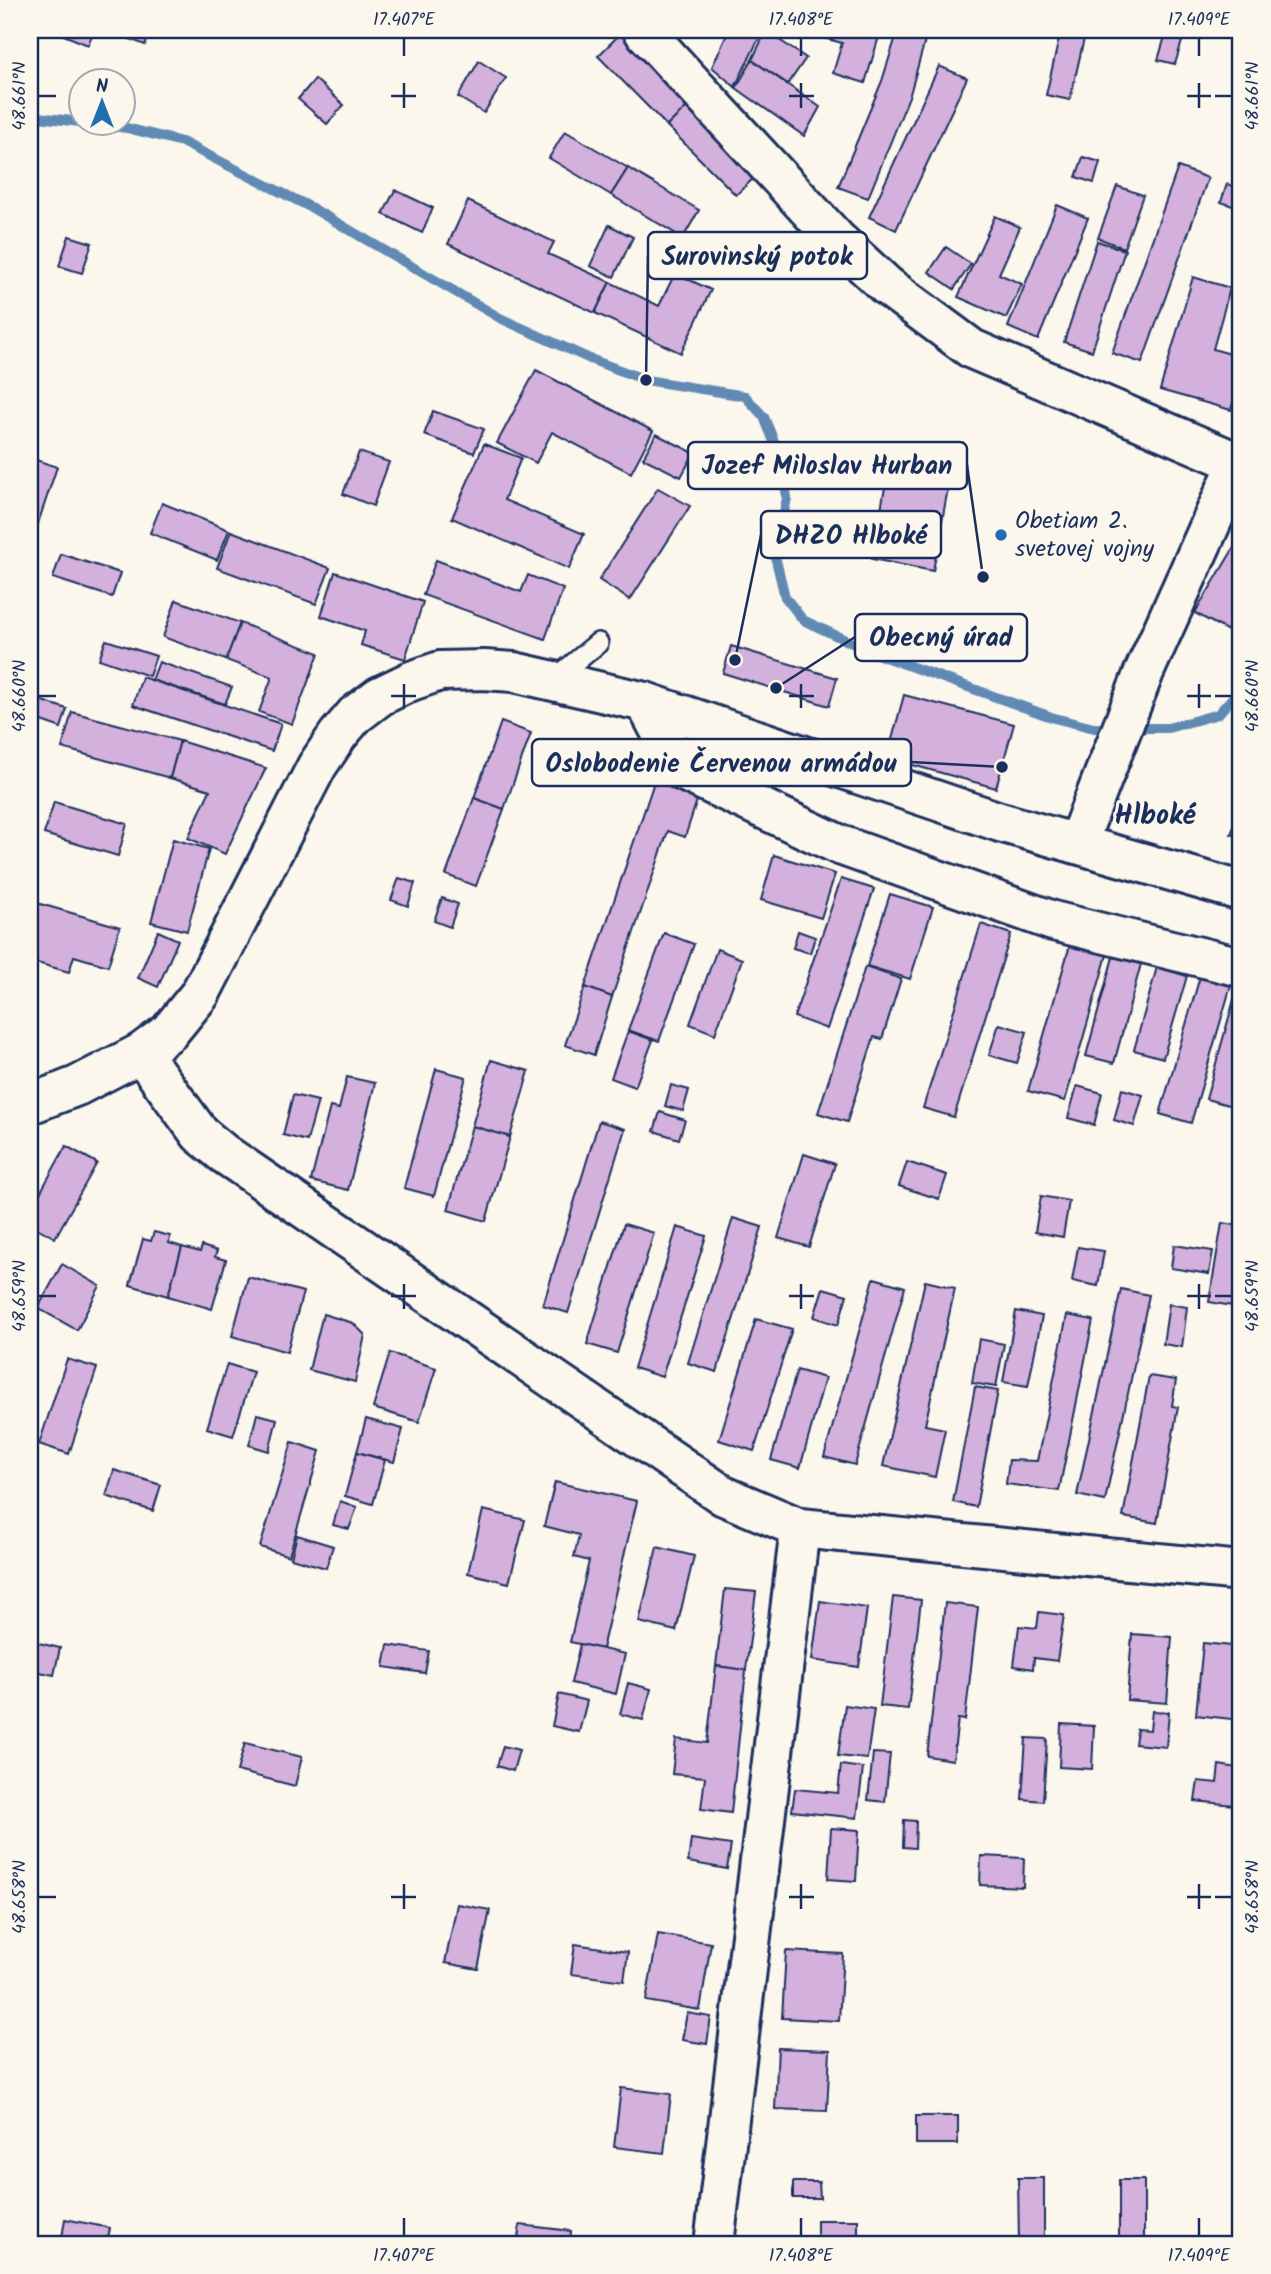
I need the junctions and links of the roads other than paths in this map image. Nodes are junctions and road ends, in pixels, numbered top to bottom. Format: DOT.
graph roads {
  1 [pos="643,30"];
  2 [pos="1240,464"];
  3 [pos="598,643"];
  4 [pos="554,680"];
  5 [pos="645,702"];
  6 [pos="1077,844"];
  7 [pos="1241,891"];
  8 [pos="1241,967"];
  9 [pos="141,1053"];
  10 [pos="30,1104"];
  11 [pos="800,1528"];
  12 [pos="1241,1571"];
  13 [pos="714,2244"];
  1 -- 2 [label="street"];
  2 -- 6 [label="street"];
  3 -- 4 [label="lane"];
  4 -- 5 [label="street"];
  4 -- 9 [label="street"];
  5 -- 6 [label="street"];
  5 -- 8 [label="street"];
  6 -- 7 [label="street"];
  9 -- 10 [label="street"];
  9 -- 11 [label="street"];
  11 -- 12 [label="street"];
  11 -- 13 [label="street"];
}
